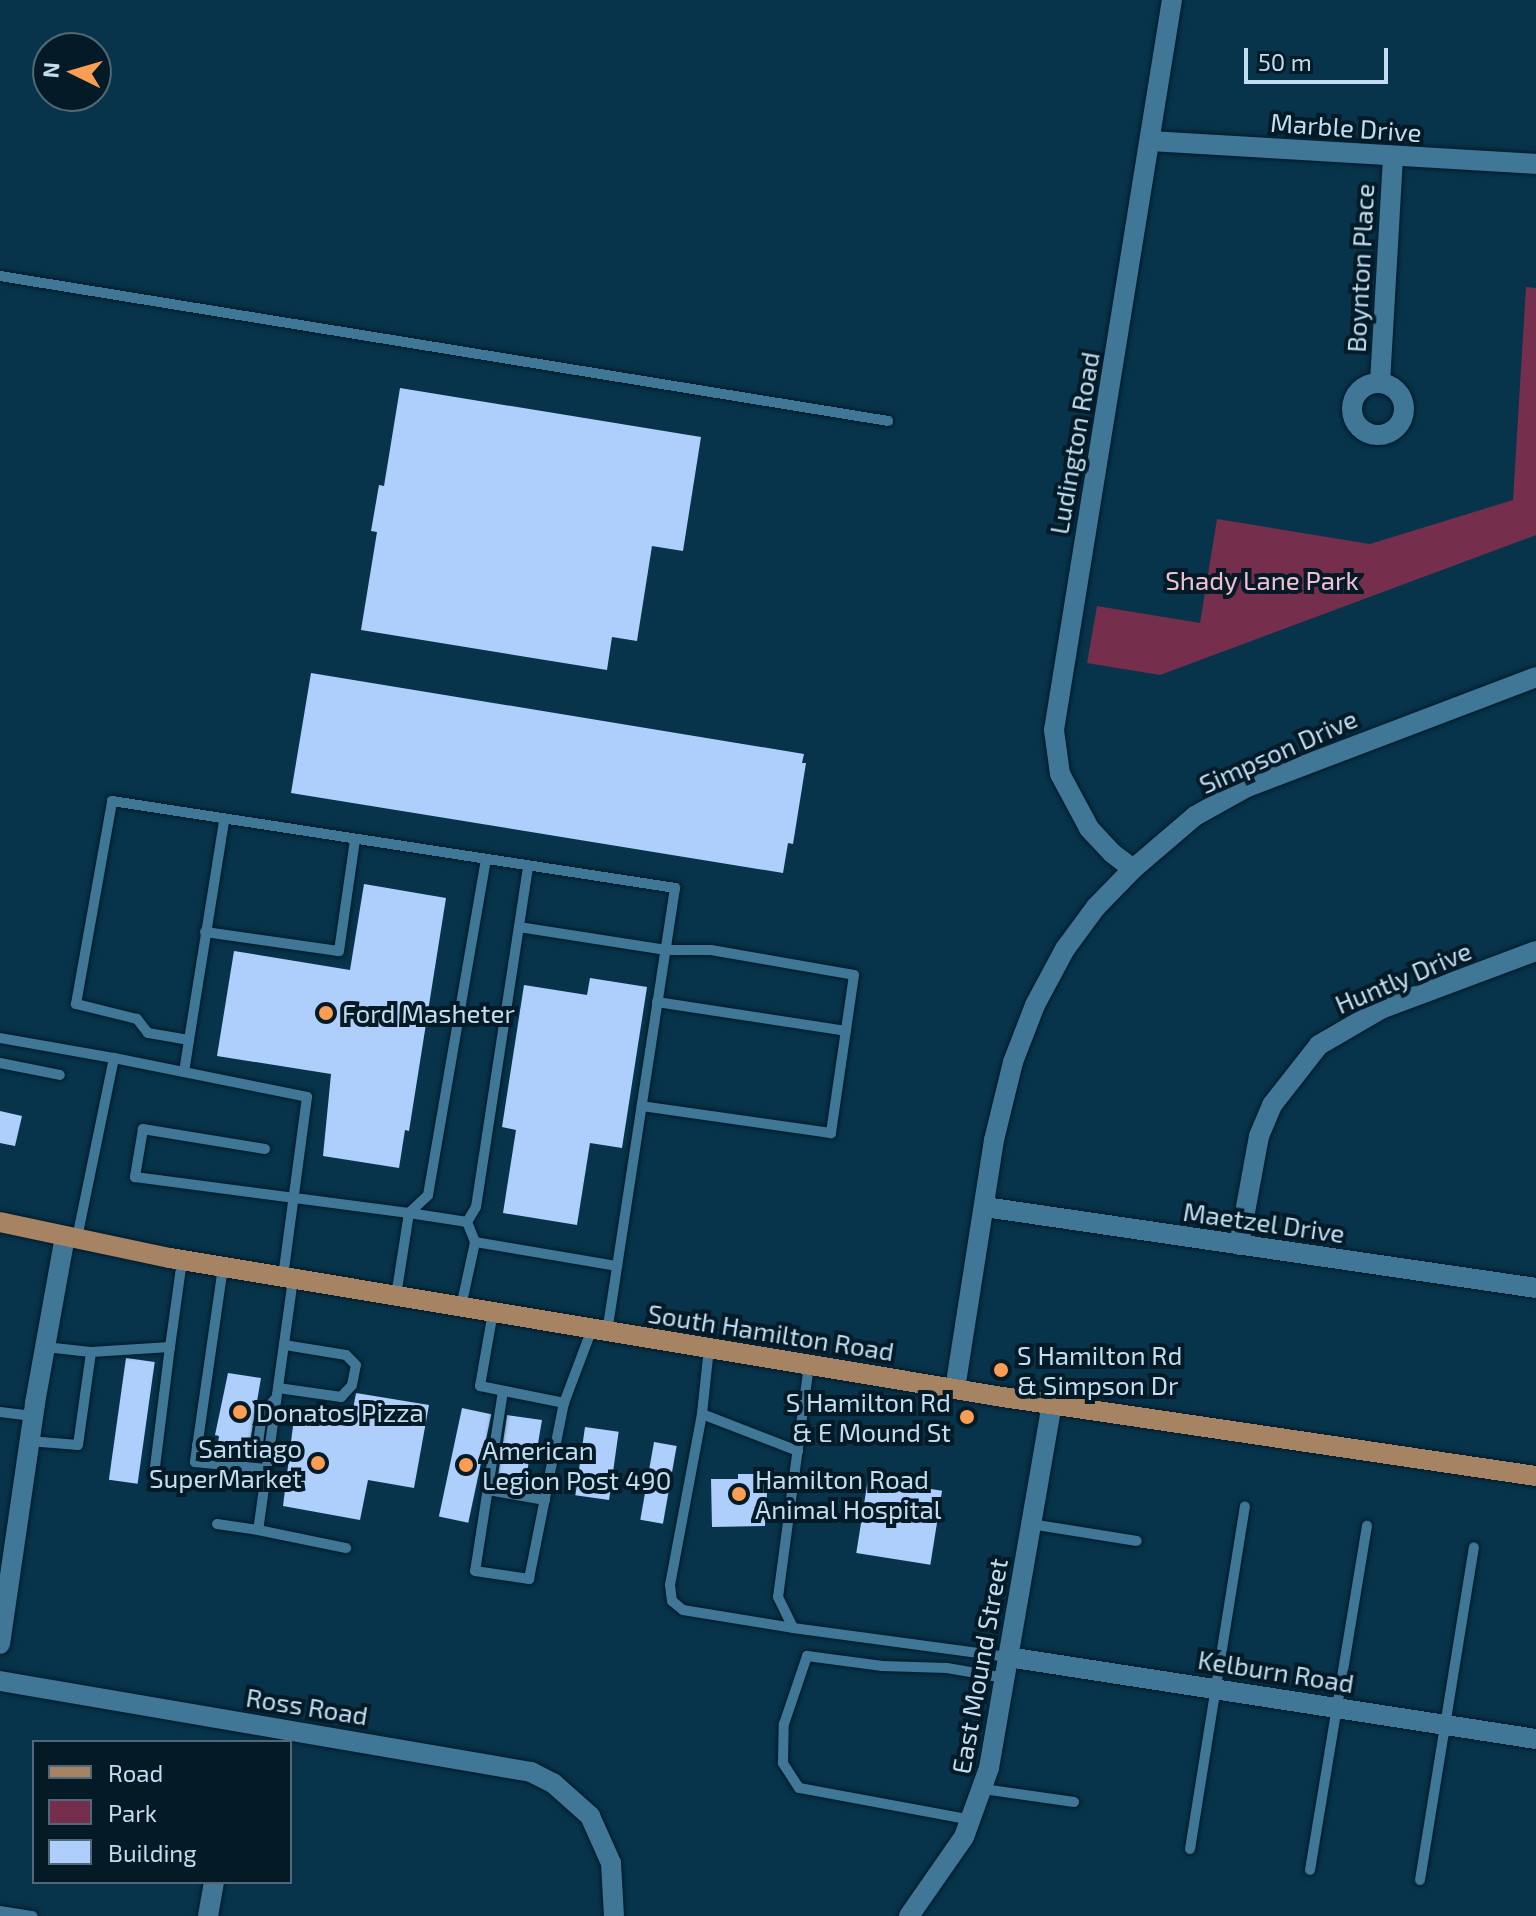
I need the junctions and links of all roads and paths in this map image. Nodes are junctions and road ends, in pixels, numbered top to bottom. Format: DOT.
graph roads {
  1 [pos="1172,0"];
  2 [pos="1152,141"];
  3 [pos="1393,157"];
  4 [pos="1536,164"];
  5 [pos="0,276"];
  6 [pos="1380,383"];
  7 [pos="888,421"];
  8 [pos="1536,677"];
  9 [pos="224,821"];
  10 [pos="355,840"];
  11 [pos="486,860"];
  12 [pos="528,866"];
  13 [pos="1133,869"];
  14 [pos="519,927"];
  15 [pos="205,932"];
  16 [pos="666,950"];
  17 [pos="1536,951"];
  18 [pos="657,1002"];
  19 [pos="846,1031"];
  20 [pos="0,1038"];
  21 [pos="189,1040"];
  22 [pos="114,1058"];
  23 [pos="0,1063"];
  24 [pos="184,1072"];
  25 [pos="60,1075"];
  26 [pos="642,1106"];
  27 [pos="265,1149"];
  28 [pos="293,1199"];
  29 [pos="985,1207"];
  30 [pos="409,1213"];
  31 [pos="0,1222"];
  32 [pos="467,1222"];
  33 [pos="71,1238"];
  34 [pos="475,1242"];
  35 [pos="1239,1245"];
  36 [pos="182,1260"];
  37 [pos="617,1266"];
  38 [pos="223,1267"];
  39 [pos="288,1278"];
  40 [pos="1536,1288"];
  41 [pos="396,1296"];
  42 [pos="461,1307"];
  43 [pos="493,1312"];
  44 [pos="600,1330"];
  45 [pos="284,1345"];
  46 [pos="45,1347"];
  47 [pos="170,1347"];
  48 [pos="709,1348"];
  49 [pos="91,1352"];
  50 [pos="809,1365"];
  51 [pos="955,1389"];
  52 [pos="503,1391"];
  53 [pos="277,1392"];
  54 [pos="564,1403"];
  55 [pos="1052,1405"];
  56 [pos="0,1412"];
  57 [pos="702,1414"];
  58 [pos="33,1416"];
  59 [pos="29,1441"];
  60 [pos="197,1445"];
  61 [pos="798,1451"];
  62 [pos="266,1469"];
  63 [pos="154,1475"];
  64 [pos="1536,1476"];
  65 [pos="488,1490"];
  66 [pos="545,1500"];
  67 [pos="1245,1506"];
  68 [pos="217,1524"];
  69 [pos="1031,1524"];
  70 [pos="1367,1526"];
  71 [pos="258,1530"];
  72 [pos="1137,1541"];
  73 [pos="7,1546"];
  74 [pos="1474,1547"];
  75 [pos="346,1548"];
  76 [pos="793,1628"];
  77 [pos="0,1644"];
  78 [pos="1008,1657"];
  79 [pos="1005,1678"];
  80 [pos="0,1681"];
  81 [pos="1216,1687"];
  82 [pos="1335,1707"];
  83 [pos="240,1721"];
  84 [pos="1443,1724"];
  85 [pos="1536,1739"];
  86 [pos="237,1740"];
  87 [pos="983,1789"];
  88 [pos="1074,1802"];
  89 [pos="972,1820"];
  90 [pos="1190,1849"];
  91 [pos="1310,1870"];
  92 [pos="1420,1880"];
  93 [pos="214,1884"];
  94 [pos="0,1911"];
  95 [pos="33,1916"];
  96 [pos="208,1916"];
  97 [pos="614,1916"];
  98 [pos="909,1916"];
  1 -- 2 [label="street, Ludington Road"];
  2 -- 3 [label="street, Marble Drive"];
  2 -- 13 [label="street, Ludington Road"];
  3 -- 4 [label="street, Marble Drive"];
  3 -- 6 [label="street, Boynton Place"];
  5 -- 7 [label="lane"];
  8 -- 13 [label="street, Simpson Drive"];
  9 -- 10 [label="lane"];
  9 -- 15 [label="lane"];
  9 -- 21 [label="lane"];
  10 -- 11 [label="lane"];
  10 -- 15 [label="lane"];
  11 -- 12 [label="lane"];
  11 -- 30 [label="lane"];
  12 -- 14 [label="lane"];
  12 -- 16 [label="lane"];
  13 -- 29 [label="street, Simpson Drive"];
  14 -- 16 [label="lane"];
  14 -- 32 [label="lane"];
  15 -- 21 [label="lane"];
  16 -- 18 [label="lane"];
  16 -- 19 [label="lane"];
  17 -- 35 [label="street, Huntly Drive"];
  18 -- 19 [label="lane"];
  18 -- 26 [label="lane"];
  19 -- 26 [label="lane"];
  20 -- 22 [label="lane"];
  21 -- 24 [label="lane"];
  22 -- 24 [label="lane"];
  22 -- 33 [label="lane"];
  23 -- 25 [label="lane"];
  24 -- 28 [label="lane"];
  26 -- 37 [label="lane"];
  27 -- 28 [label="lane"];
  28 -- 30 [label="lane"];
  28 -- 39 [label="lane"];
  29 -- 35 [label="street, Maetzel Drive"];
  29 -- 51 [label="street, Simpson Drive"];
  30 -- 32 [label="lane"];
  30 -- 41 [label="lane"];
  31 -- 33 [label="main road, South Hamilton Road"];
  32 -- 34 [label="lane"];
  33 -- 36 [label="main road, South Hamilton Road"];
  33 -- 46 [label="street"];
  34 -- 37 [label="lane"];
  34 -- 42 [label="lane"];
  35 -- 40 [label="street, Maetzel Drive"];
  36 -- 38 [label="main road, South Hamilton Road"];
  36 -- 47 [label="lane"];
  37 -- 44 [label="lane"];
  38 -- 39 [label="main road, South Hamilton Road"];
  38 -- 60 [label="lane"];
  39 -- 41 [label="main road, South Hamilton Road"];
  39 -- 45 [label="lane"];
  41 -- 42 [label="main road, South Hamilton Road"];
  42 -- 43 [label="main road, South Hamilton Road"];
  43 -- 44 [label="main road, South Hamilton Road"];
  43 -- 52 [label="lane"];
  44 -- 48 [label="main road, South Hamilton Road"];
  44 -- 54 [label="lane"];
  45 -- 53 [label="lane"];
  45 -- 53 [label="lane"];
  46 -- 49 [label="lane"];
  46 -- 58 [label="street"];
  47 -- 49 [label="lane"];
  47 -- 63 [label="lane"];
  48 -- 50 [label="main road, South Hamilton Road"];
  48 -- 57 [label="lane"];
  49 -- 59 [label="lane"];
  50 -- 51 [label="main road, South Hamilton Road"];
  50 -- 61 [label="lane"];
  51 -- 55 [label="main road, South Hamilton Road"];
  52 -- 54 [label="lane"];
  52 -- 65 [label="lane"];
  53 -- 60 [label="lane"];
  53 -- 62 [label="lane"];
  54 -- 66 [label="lane"];
  55 -- 64 [label="main road, South Hamilton Road"];
  55 -- 69 [label="street, East Mound Street"];
  56 -- 58 [label="lane"];
  57 -- 61 [label="lane"];
  57 -- 76 [label="lane"];
  58 -- 59 [label="street"];
  59 -- 73 [label="street"];
  60 -- 62 [label="lane"];
  61 -- 76 [label="lane"];
  62 -- 71 [label="lane"];
  65 -- 66 [label="lane"];
  65 -- 66 [label="lane"];
  67 -- 81 [label="lane"];
  68 -- 71 [label="lane"];
  69 -- 72 [label="lane"];
  69 -- 78 [label="street, East Mound Street"];
  70 -- 82 [label="lane"];
  71 -- 75 [label="lane"];
  73 -- 77 [label="street"];
  74 -- 84 [label="lane"];
  76 -- 78 [label="lane"];
  78 -- 79 [label="street, East Mound Street"];
  78 -- 81 [label="street, Kelburn Road"];
  79 -- 87 [label="street, East Mound Street"];
  79 -- 89 [label="lane"];
  80 -- 83 [label="street, Ross Road"];
  81 -- 82 [label="street, Kelburn Road"];
  81 -- 90 [label="lane"];
  82 -- 84 [label="street, Kelburn Road"];
  82 -- 91 [label="lane"];
  83 -- 86 [label="street"];
  83 -- 97 [label="street, Ross Road"];
  84 -- 85 [label="street, Kelburn Road"];
  84 -- 92 [label="lane"];
  87 -- 88 [label="lane"];
  87 -- 89 [label="street, East Mound Street"];
  89 -- 98 [label="street, East Mound Street"];
  93 -- 96 [label="street"];
  94 -- 95 [label="lane"];
}
